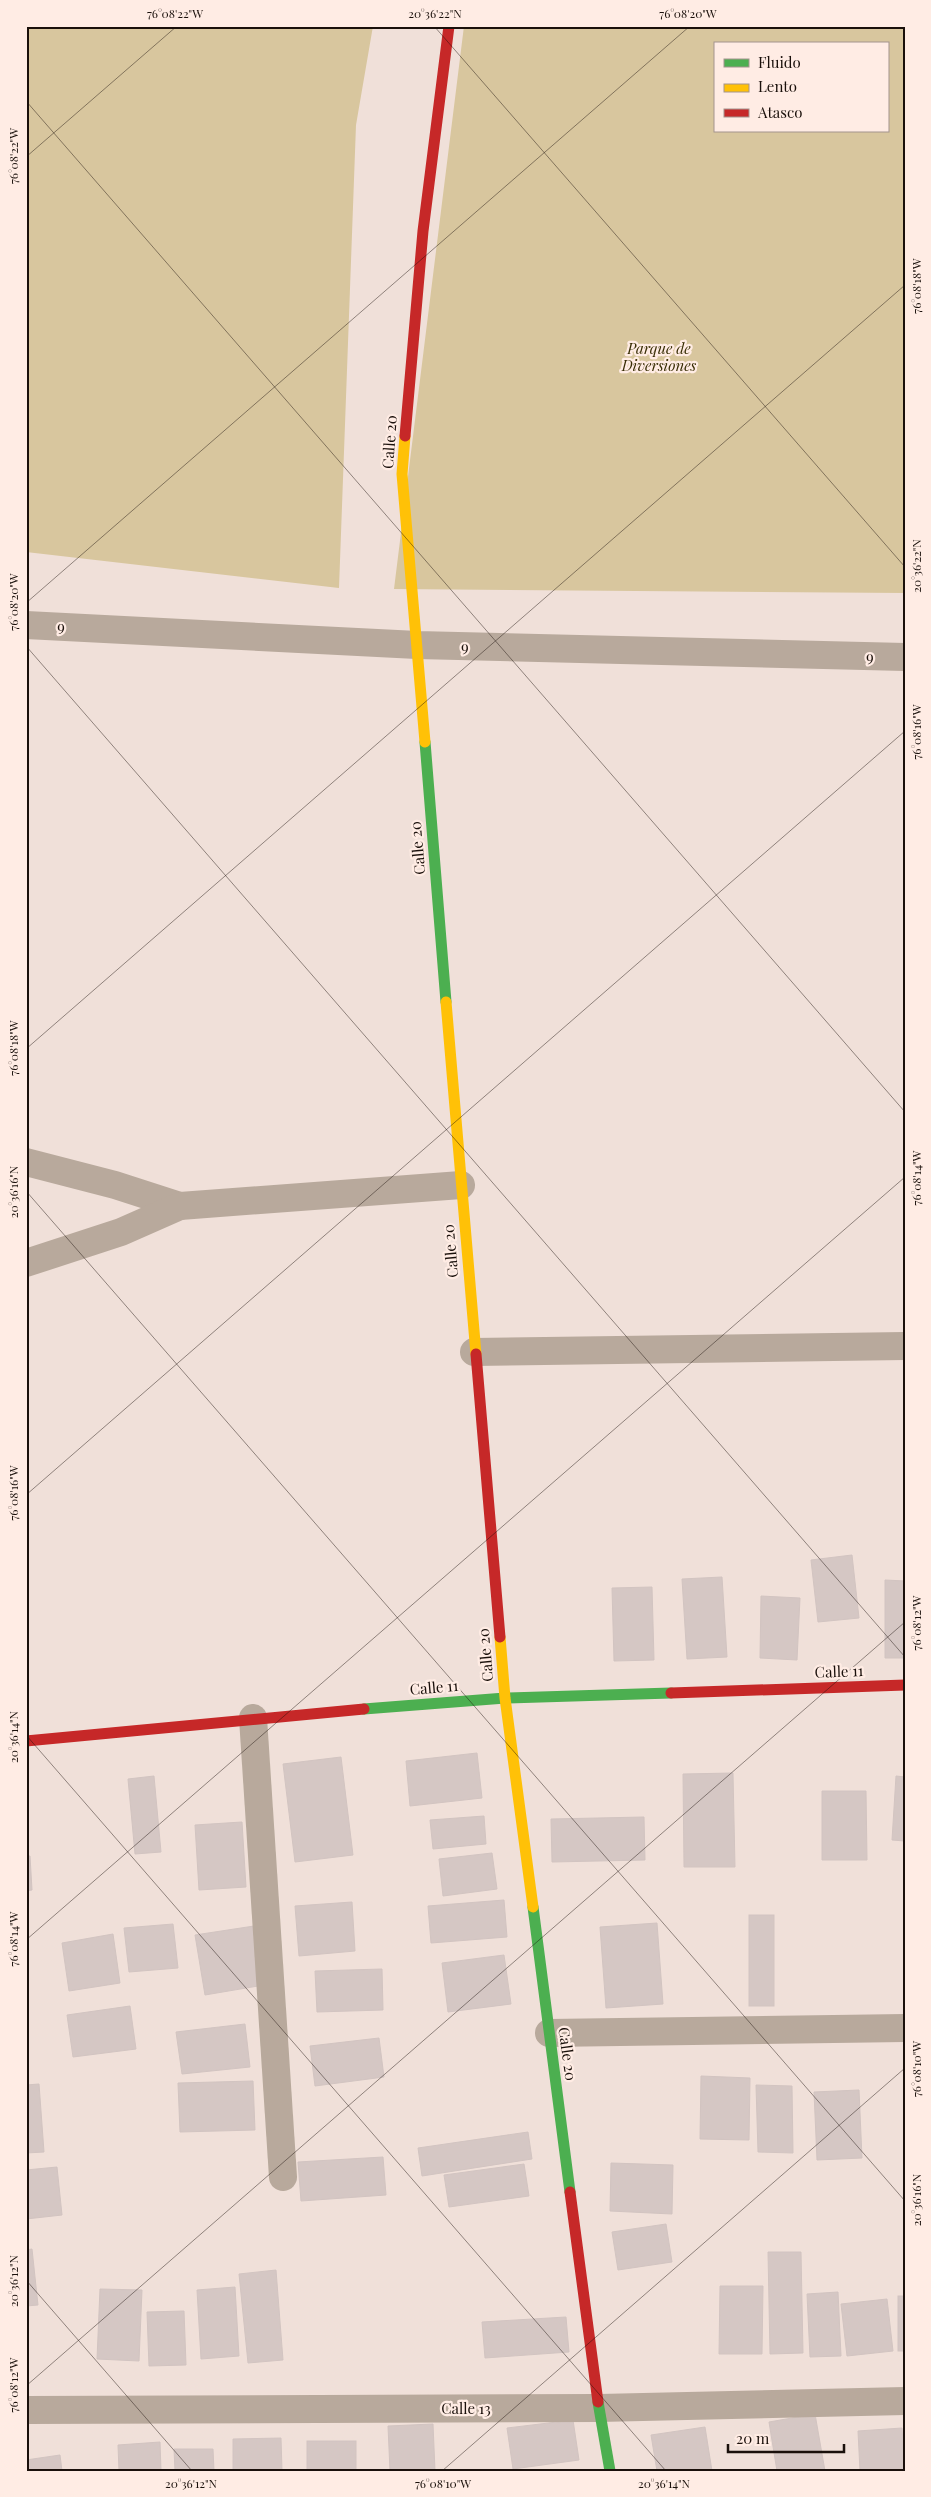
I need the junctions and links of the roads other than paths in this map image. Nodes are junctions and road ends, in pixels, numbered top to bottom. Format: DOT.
graph roads {
  1 [pos="449,26"];
  2 [pos="26,625"];
  3 [pos="417,645"];
  4 [pos="905,657"];
  5 [pos="26,1162"];
  6 [pos="461,1184"];
  7 [pos="180,1206"];
  8 [pos="26,1263"];
  9 [pos="905,1346"];
  10 [pos="474,1352"];
  11 [pos="905,1685"];
  12 [pos="505,1698"];
  13 [pos="252,1718"];
  14 [pos="26,1741"];
  15 [pos="905,2028"];
  16 [pos="549,2033"];
  17 [pos="283,2177"];
  18 [pos="905,2401"];
  19 [pos="599,2408"];
  20 [pos="26,2410"];
  21 [pos="610,2471"];
  1 -- 3 [label="street, Calle 20"];
  2 -- 3 [label="street, 9"];
  3 -- 4 [label="street, 9"];
  3 -- 6 [label="street, Calle 20"];
  5 -- 7 [label="street"];
  6 -- 7 [label="street"];
  6 -- 10 [label="street, Calle 20"];
  7 -- 8 [label="street"];
  9 -- 10 [label="street"];
  10 -- 12 [label="street, Calle 20"];
  11 -- 12 [label="street, Calle 11"];
  12 -- 13 [label="street, Calle 11"];
  12 -- 16 [label="street, Calle 20"];
  13 -- 14 [label="street, Calle 11"];
  13 -- 17 [label="street"];
  15 -- 16 [label="street"];
  16 -- 19 [label="street, Calle 20"];
  18 -- 19 [label="street, Calle 13"];
  19 -- 20 [label="street, Calle 13"];
  19 -- 21 [label="street, Calle 20"];
}
